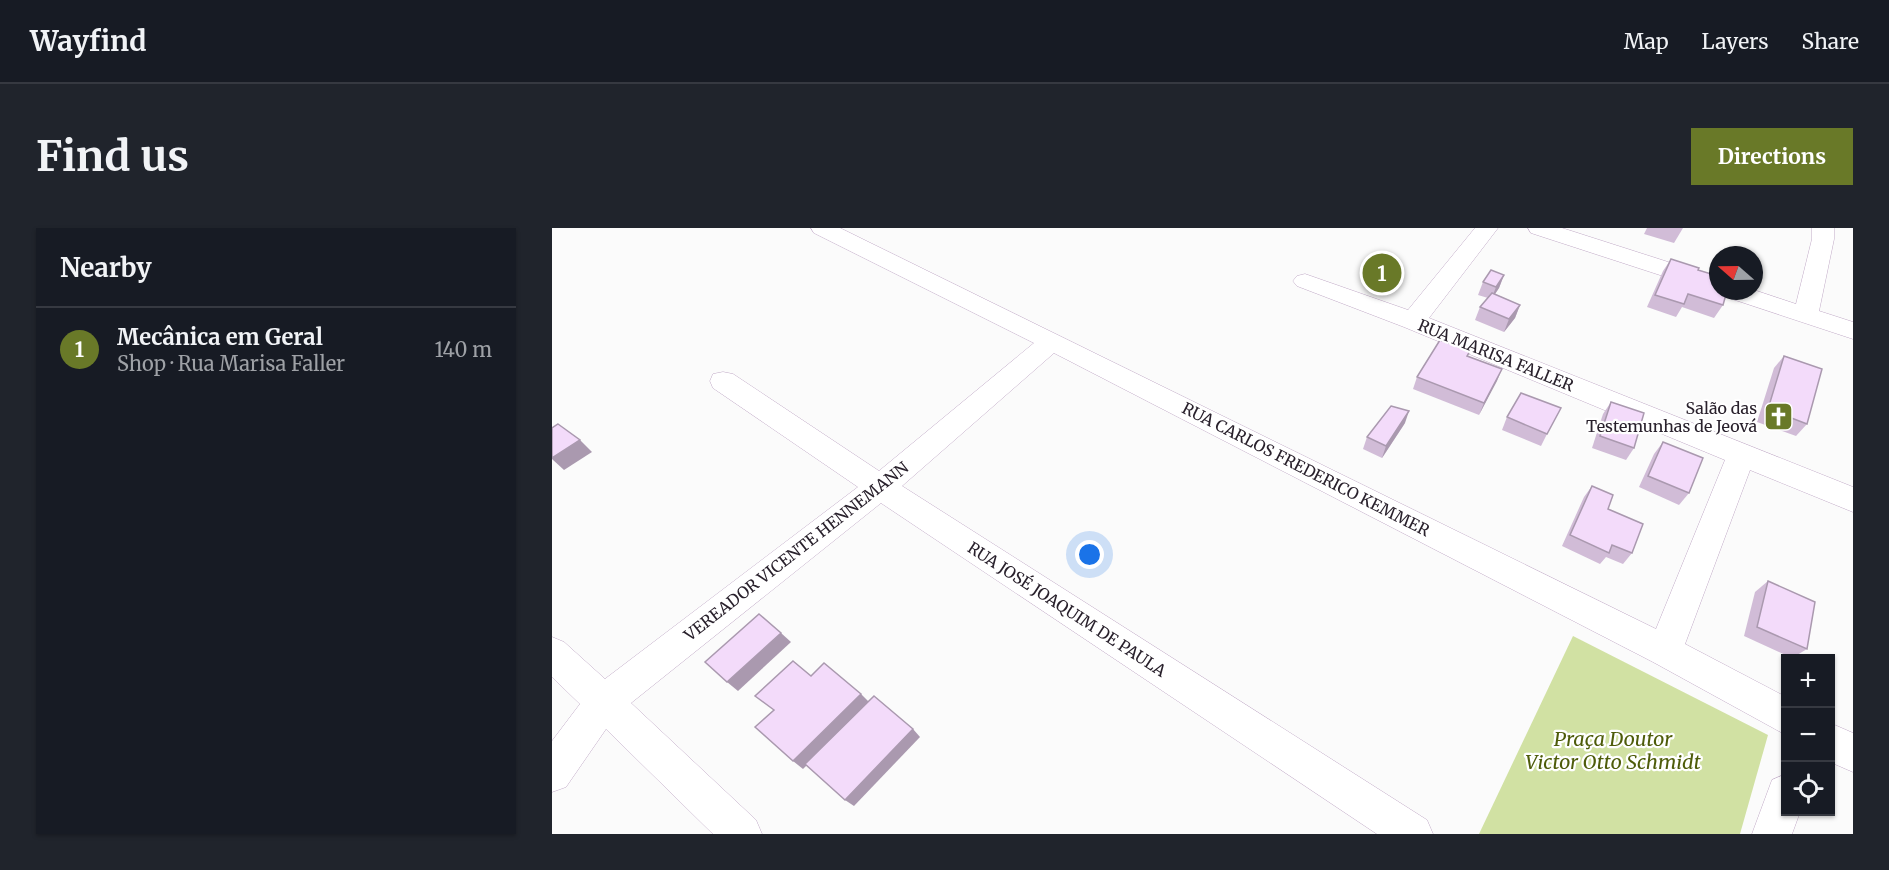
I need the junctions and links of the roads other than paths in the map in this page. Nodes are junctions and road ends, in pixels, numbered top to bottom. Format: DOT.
graph roads {
  1 [pos="822,228"];
  2 [pos="1487,228"];
  3 [pos="1539,228"];
  4 [pos="1823,228"];
  5 [pos="1305,281"];
  6 [pos="1709,283"];
  7 [pos="1760,300"];
  8 [pos="1806,315"];
  9 [pos="1413,321"];
  10 [pos="1853,331"];
  11 [pos="1052,341"];
  12 [pos="723,381"];
  13 [pos="1742,454"];
  14 [pos="880,487"];
  15 [pos="1853,500"];
  16 [pos="1665,651"];
  17 [pos="552,652"];
  18 [pos="603,703"];
  19 [pos="1781,715"];
  20 [pos="1835,744"];
  21 [pos="1853,753"];
  22 [pos="552,772"];
  23 [pos="1781,806"];
  24 [pos="742,834"];
  25 [pos="1413,834"];
  26 [pos="1772,834"];
  1 -- 11 [label="street, RUA CARLOS FREDERICO KEMMER"];
  2 -- 9 [label="street"];
  3 -- 6 [label="street"];
  4 -- 8 [label="street"];
  5 -- 9 [label="street, RUA MARISA FALLER"];
  7 -- 8 [label="street"];
  8 -- 10 [label="street"];
  9 -- 13 [label="street, RUA MARISA FALLER"];
  11 -- 14 [label="street, VEREADOR VICENTE HENNEMANN"];
  11 -- 16 [label="street, RUA CARLOS FREDERICO KEMMER"];
  12 -- 14 [label="street, RUA JOSÉ JOAQUIM DE PAULA"];
  13 -- 15 [label="street, RUA MARISA FALLER"];
  13 -- 16 [label="street"];
  14 -- 18 [label="street, VEREADOR VICENTE HENNEMANN"];
  14 -- 25 [label="street, RUA JOSÉ JOAQUIM DE PAULA"];
  16 -- 19 [label="street, RUA CARLOS FREDERICO KEMMER"];
  17 -- 18 [label="street"];
  18 -- 22 [label="street, VEREADOR VICENTE HENNEMANN"];
  18 -- 24 [label="street"];
  20 -- 21 [label="street"];
  23 -- 26 [label="street"];
}
